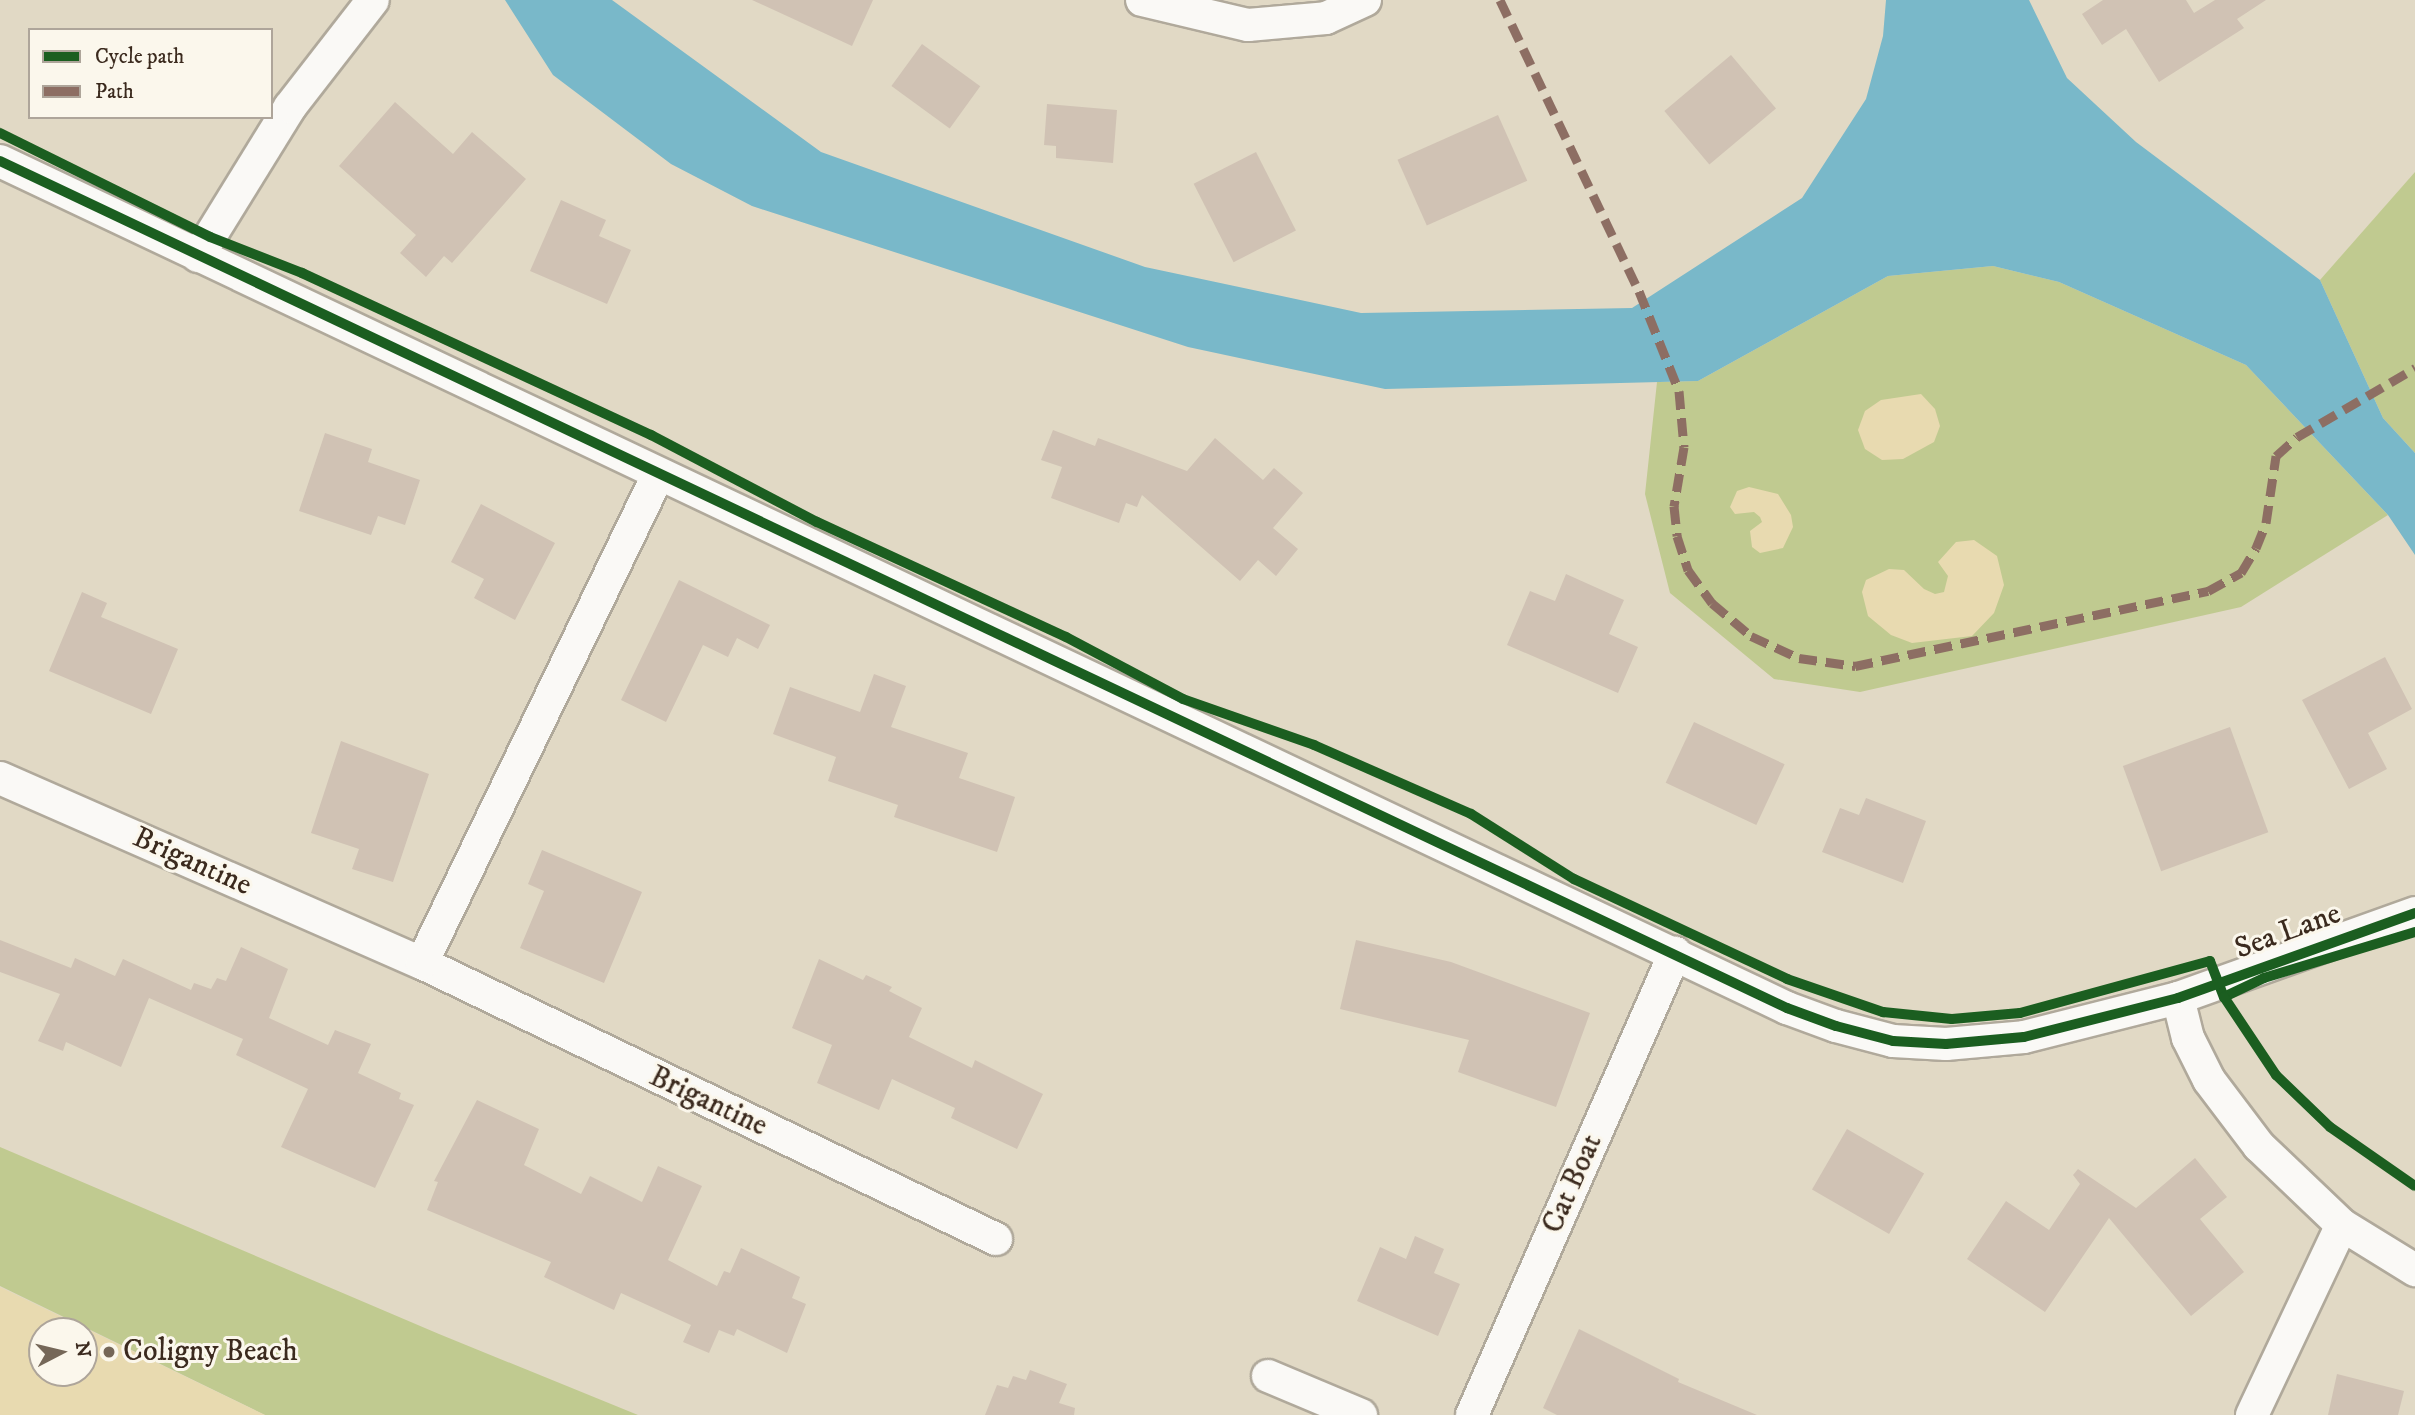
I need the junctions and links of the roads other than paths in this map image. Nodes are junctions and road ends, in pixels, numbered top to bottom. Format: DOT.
graph roads {
  1 [pos="373,0"];
  2 [pos="1142,0"];
  3 [pos="1365,0"];
  4 [pos="0,161"];
  5 [pos="198,256"];
  6 [pos="658,475"];
  7 [pos="0,778"];
  8 [pos="2415,913"];
  9 [pos="1675,953"];
  10 [pos="422,963"];
  11 [pos="2178,999"];
  12 [pos="2342,1225"];
  13 [pos="996,1239"];
  14 [pos="2415,1270"];
  15 [pos="1268,1376"];
  16 [pos="1361,1415"];
  17 [pos="1472,1415"];
  18 [pos="2252,1415"];
  1 -- 5 [label="street"];
  2 -- 3 [label="street"];
  4 -- 5 [label="street, Sea Lane"];
  5 -- 6 [label="street, Sea Lane"];
  6 -- 9 [label="street, Sea Lane"];
  6 -- 10 [label="street"];
  7 -- 10 [label="street, Brigantine"];
  8 -- 11 [label="street, Sea Lane"];
  9 -- 11 [label="street, Sea Lane"];
  9 -- 17 [label="street, Cat Boat"];
  10 -- 13 [label="street, Brigantine"];
  11 -- 12 [label="street"];
  12 -- 14 [label="street"];
  12 -- 18 [label="street"];
  15 -- 16 [label="street"];
}
